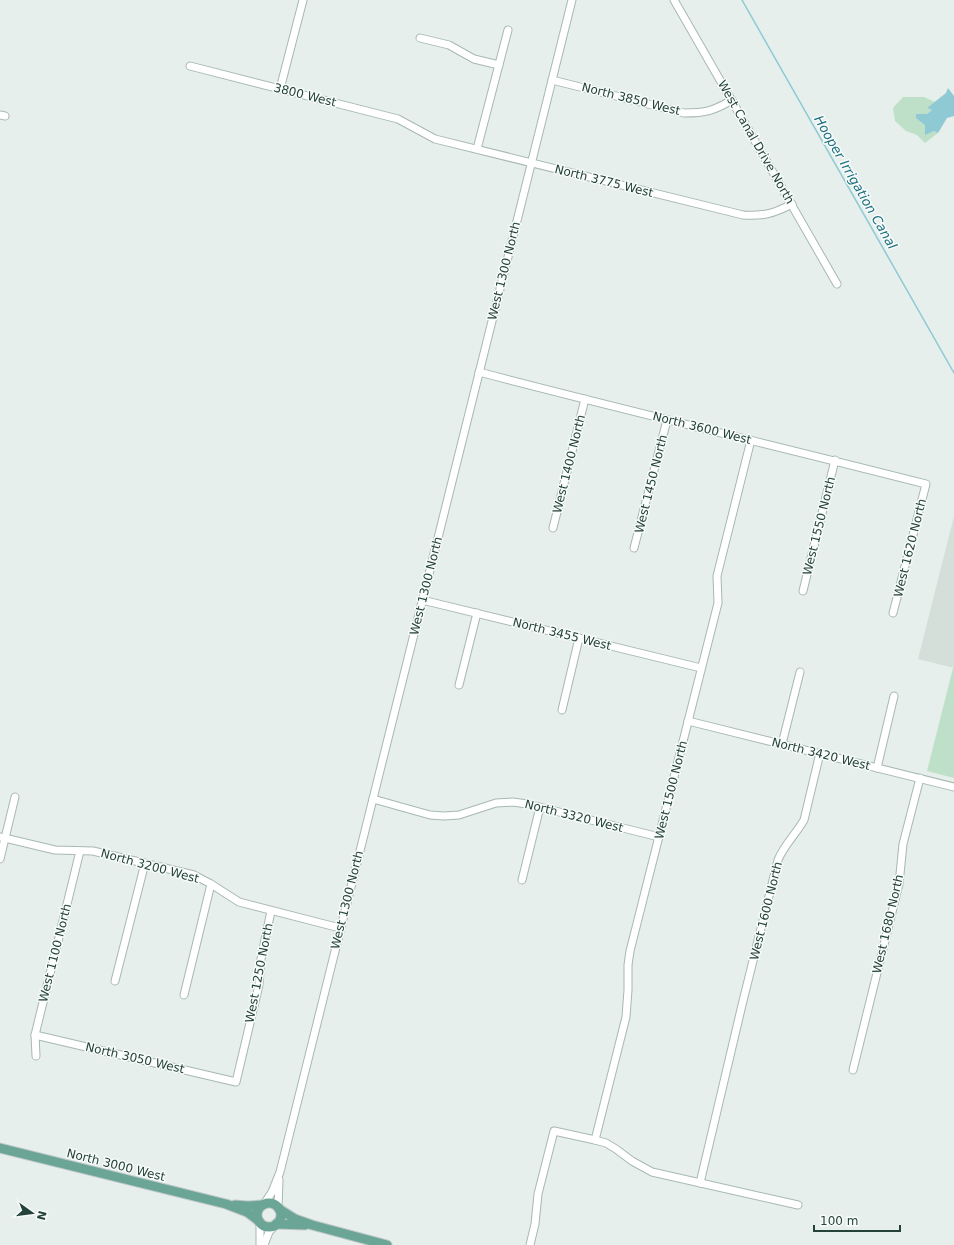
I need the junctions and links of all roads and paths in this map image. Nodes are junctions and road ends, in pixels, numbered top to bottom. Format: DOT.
graph roads {
  1 [pos="303,0"];
  2 [pos="572,0"];
  3 [pos="674,0"];
  4 [pos="508,30"];
  5 [pos="420,38"];
  6 [pos="499,65"];
  7 [pos="190,66"];
  8 [pos="552,80"];
  9 [pos="280,89"];
  10 [pos="732,100"];
  11 [pos="417,129"];
  12 [pos="477,149"];
  13 [pos="532,163"];
  14 [pos="792,204"];
  15 [pos="837,284"];
  16 [pos="479,372"];
  17 [pos="584,399"];
  18 [pos="667,420"];
  19 [pos="751,440"];
  20 [pos="835,460"];
  21 [pos="926,484"];
  22 [pos="553,528"];
  23 [pos="634,548"];
  24 [pos="803,591"];
  25 [pos="422,600"];
  26 [pos="477,613"];
  27 [pos="893,613"];
  28 [pos="579,638"];
  29 [pos="701,668"];
  30 [pos="800,672"];
  31 [pos="459,685"];
  32 [pos="894,696"];
  33 [pos="562,710"];
  34 [pos="688,720"];
  35 [pos="782,744"];
  36 [pos="820,753"];
  37 [pos="877,768"];
  38 [pos="920,778"];
  39 [pos="954,787"];
  40 [pos="15,797"];
  41 [pos="373,800"];
  42 [pos="540,807"];
  43 [pos="3,837"];
  44 [pos="659,837"];
  45 [pos="80,851"];
  46 [pos="0,859"];
  47 [pos="145,863"];
  48 [pos="522,880"];
  49 [pos="212,884"];
  50 [pos="272,911"];
  51 [pos="340,928"];
  52 [pos="115,981"];
  53 [pos="184,995"];
  54 [pos="35,1035"];
  55 [pos="36,1056"];
  56 [pos="853,1070"];
  57 [pos="236,1082"];
  58 [pos="595,1140"];
  59 [pos="0,1148"];
  60 [pos="280,1172"];
  61 [pos="700,1183"];
  62 [pos="226,1204"];
  63 [pos="264,1204"];
  64 [pos="798,1205"];
  65 [pos="279,1208"];
  66 [pos="260,1221"];
  67 [pos="275,1224"];
  68 [pos="312,1226"];
  69 [pos="260,1245"];
  70 [pos="264,1245"];
  71 [pos="387,1245"];
  72 [pos="530,1245"];
  1 -- 9 [label="street"];
  2 -- 8 [label="street, West 1300 North"];
  3 -- 10 [label="street, West Canal Drive North"];
  4 -- 6 [label="street"];
  5 -- 6 [label="street"];
  6 -- 12 [label="street"];
  7 -- 9 [label="street, 3800 West"];
  8 -- 10 [label="street, North 3850 West"];
  8 -- 13 [label="street, West 1300 North"];
  9 -- 11 [label="street, 3800 West"];
  10 -- 14 [label="street, West Canal Drive North"];
  11 -- 12 [label="street, North 3775 West"];
  12 -- 13 [label="street, North 3775 West"];
  13 -- 14 [label="street, North 3775 West"];
  13 -- 16 [label="street, West 1300 North"];
  14 -- 15 [label="street, West Canal Drive North"];
  16 -- 17 [label="street, North 3600 West"];
  16 -- 25 [label="street, West 1300 North"];
  17 -- 18 [label="street, North 3600 West"];
  17 -- 22 [label="street, West 1400 North"];
  18 -- 19 [label="street, North 3600 West"];
  18 -- 23 [label="street, West 1450 North"];
  19 -- 20 [label="street, North 3600 West"];
  19 -- 29 [label="street, West 1500 North"];
  20 -- 21 [label="street, North 3600 West"];
  20 -- 24 [label="street, West 1550 North"];
  21 -- 27 [label="street, West 1620 North"];
  25 -- 26 [label="street, North 3455 West"];
  25 -- 41 [label="street, West 1300 North"];
  26 -- 28 [label="street, North 3455 West"];
  26 -- 31 [label="street"];
  28 -- 29 [label="street, North 3455 West"];
  28 -- 33 [label="street"];
  29 -- 34 [label="street, West 1500 North"];
  30 -- 35 [label="street"];
  32 -- 37 [label="street"];
  34 -- 35 [label="street, North 3420 West"];
  34 -- 44 [label="street, West 1500 North"];
  35 -- 36 [label="street, North 3420 West"];
  36 -- 37 [label="street, North 3420 West"];
  36 -- 61 [label="street, West 1600 North"];
  37 -- 38 [label="street, North 3420 West"];
  38 -- 39 [label="street, North 3420 West"];
  38 -- 56 [label="street, West 1680 North"];
  40 -- 43 [label="street"];
  41 -- 42 [label="street, North 3320 West"];
  41 -- 51 [label="street, West 1300 North"];
  42 -- 44 [label="street, North 3320 West"];
  42 -- 48 [label="street"];
  43 -- 45 [label="street, North 3200 West"];
  43 -- 46 [label="street"];
  44 -- 58 [label="street, West 1500 North"];
  45 -- 47 [label="street, North 3200 West"];
  45 -- 54 [label="street, West 1100 North"];
  47 -- 49 [label="street, North 3200 West"];
  47 -- 52 [label="street"];
  49 -- 50 [label="street, North 3200 West"];
  49 -- 53 [label="street"];
  50 -- 51 [label="street, North 3200 West"];
  50 -- 57 [label="street, West 1250 North"];
  51 -- 60 [label="street, West 1300 North"];
  54 -- 55 [label="street, West 1100 North"];
  54 -- 57 [label="street, North 3050 West"];
  58 -- 61 [label="street"];
  58 -- 72 [label="street"];
  59 -- 62 [label="main road, North 3000 West"];
  60 -- 63 [label="street, West 1300 North"];
  60 -- 65 [label="street, West 1300 North"];
  61 -- 64 [label="street"];
  62 -- 63 [label="main road, North 3000 West"];
  62 -- 66 [label="main road, North 3000 West"];
  63 -- 65 [label="main road"];
  63 -- 66 [label="main road"];
  65 -- 67 [label="main road"];
  65 -- 68 [label="main road"];
  66 -- 67 [label="main road"];
  66 -- 69 [label="street"];
  67 -- 68 [label="main road"];
  67 -- 70 [label="street"];
  68 -- 71 [label="main road"];
}
